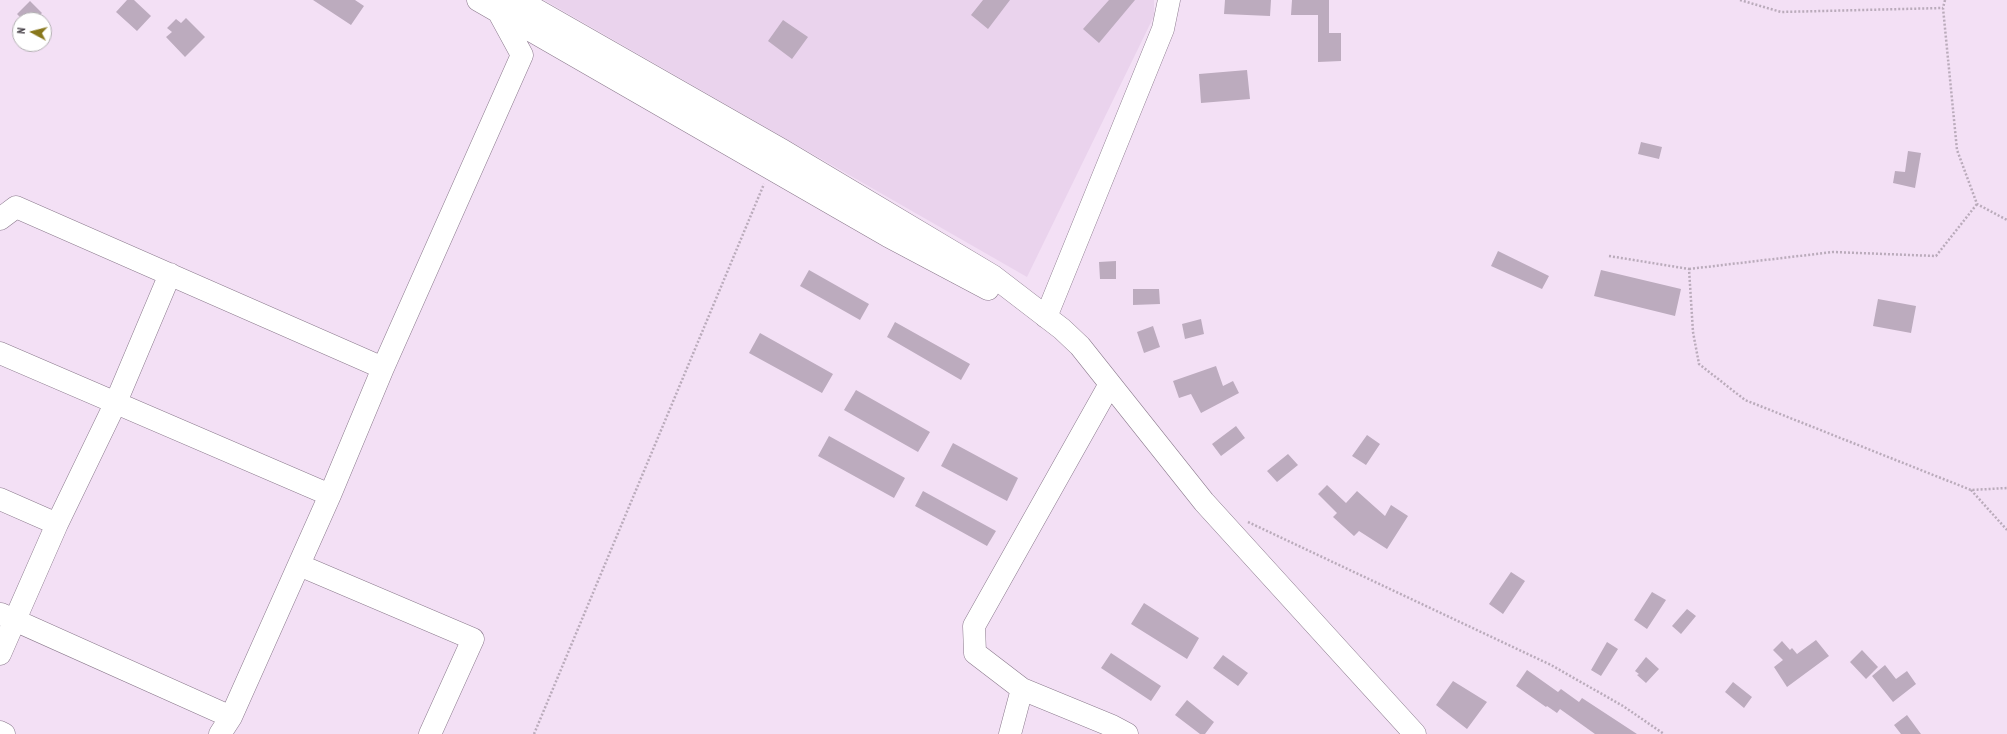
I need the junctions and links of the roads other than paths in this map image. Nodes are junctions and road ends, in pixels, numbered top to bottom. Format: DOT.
graph roads {
  1 [pos="478,0"];
  2 [pos="519,0"];
  3 [pos="1169,0"];
  4 [pos="501,6"];
  5 [pos="656,90"];
  6 [pos="0,219"];
  7 [pos="893,227"];
  8 [pos="170,274"];
  9 [pos="1046,317"];
  10 [pos="0,353"];
  11 [pos="383,368"];
  12 [pos="1110,384"];
  13 [pos="116,402"];
  14 [pos="330,495"];
  15 [pos="0,499"];
  16 [pos="57,524"];
  17 [pos="299,565"];
  18 [pos="7,616"];
  19 [pos="0,654"];
  20 [pos="1022,689"];
  21 [pos="225,726"];
  22 [pos="0,732"];
  23 [pos="4,734"];
  24 [pos="430,734"];
  25 [pos="1010,734"];
  26 [pos="1127,734"];
  27 [pos="1415,734"];
  1 -- 4 [label="street"];
  2 -- 5 [label="street"];
  3 -- 9 [label="street"];
  4 -- 5 [label="street"];
  4 -- 11 [label="street"];
  5 -- 7 [label="street"];
  5 -- 7 [label="street"];
  6 -- 8 [label="street"];
  7 -- 9 [label="street"];
  8 -- 11 [label="street"];
  8 -- 13 [label="street"];
  9 -- 12 [label="street"];
  10 -- 13 [label="street"];
  11 -- 14 [label="street"];
  12 -- 20 [label="street"];
  12 -- 27 [label="street"];
  13 -- 14 [label="street"];
  13 -- 16 [label="street"];
  14 -- 17 [label="street"];
  15 -- 16 [label="street"];
  16 -- 18 [label="street"];
  17 -- 21 [label="street"];
  17 -- 24 [label="street"];
  18 -- 19 [label="street"];
  18 -- 21 [label="street"];
  20 -- 25 [label="street"];
  20 -- 26 [label="street"];
  22 -- 23 [label="street"];
}
